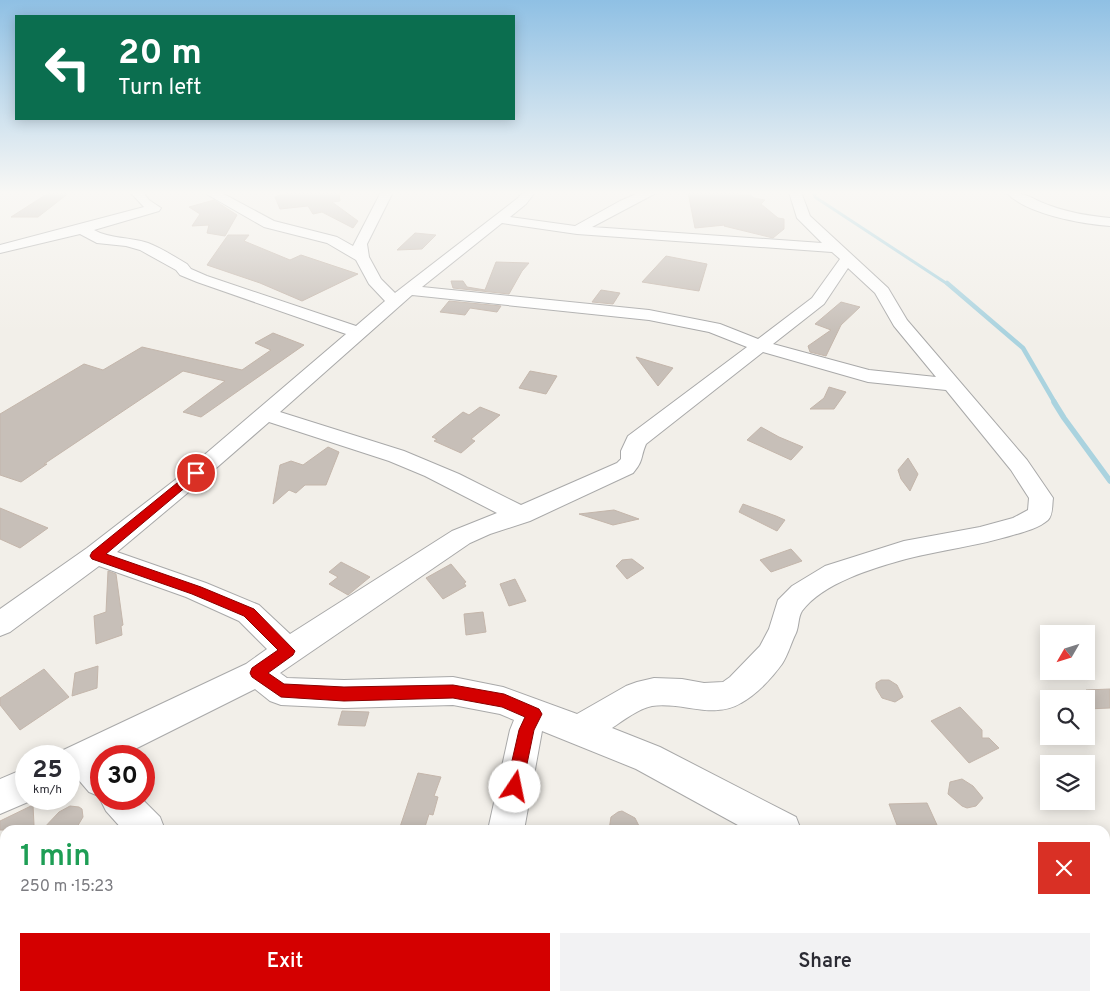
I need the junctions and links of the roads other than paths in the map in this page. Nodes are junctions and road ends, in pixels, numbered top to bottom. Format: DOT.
graph roads {
  1 [pos="42,239"];
  2 [pos="100,239"];
  3 [pos="327,239"];
  4 [pos="363,239"];
  5 [pos="473,239"];
  6 [pos="677,239"];
  7 [pos="826,239"];
  8 [pos="0,249"];
  9 [pos="841,253"];
  10 [pos="362,257"];
  11 [pos="402,296"];
  12 [pos="359,333"];
  13 [pos="761,346"];
  14 [pos="954,385"];
  15 [pos="265,413"];
  16 [pos="521,515"];
  17 [pos="96,556"];
  18 [pos="0,624"];
  19 [pos="288,651"];
  20 [pos="257,673"];
  21 [pos="534,714"];
  22 [pos="579,730"];
  23 [pos="84,768"];
  24 [pos="15,790"];
  25 [pos="0,797"];
  26 [pos="128,810"];
  27 [pos="142,825"];
  28 [pos="507,825"];
  29 [pos="774,825"];
  1 -- 8 [label="street"];
  2 -- 12 [label="street"];
  3 -- 10 [label="street"];
  4 -- 10 [label="street"];
  5 -- 11 [label="street"];
  6 -- 9 [label="street"];
  7 -- 9 [label="street"];
  9 -- 13 [label="street"];
  9 -- 14 [label="street"];
  10 -- 11 [label="street"];
  11 -- 12 [label="street"];
  11 -- 13 [label="street"];
  12 -- 15 [label="street"];
  13 -- 14 [label="street"];
  13 -- 16 [label="street"];
  14 -- 22 [label="street"];
  15 -- 16 [label="street"];
  15 -- 17 [label="street"];
  16 -- 19 [label="street"];
  17 -- 18 [label="street"];
  17 -- 19 [label="street"];
  19 -- 20 [label="street"];
  20 -- 21 [label="street"];
  20 -- 23 [label="street"];
  21 -- 22 [label="street"];
  21 -- 28 [label="street"];
  22 -- 29 [label="street"];
  24 -- 25 [label="street"];
  26 -- 27 [label="street"];
}
